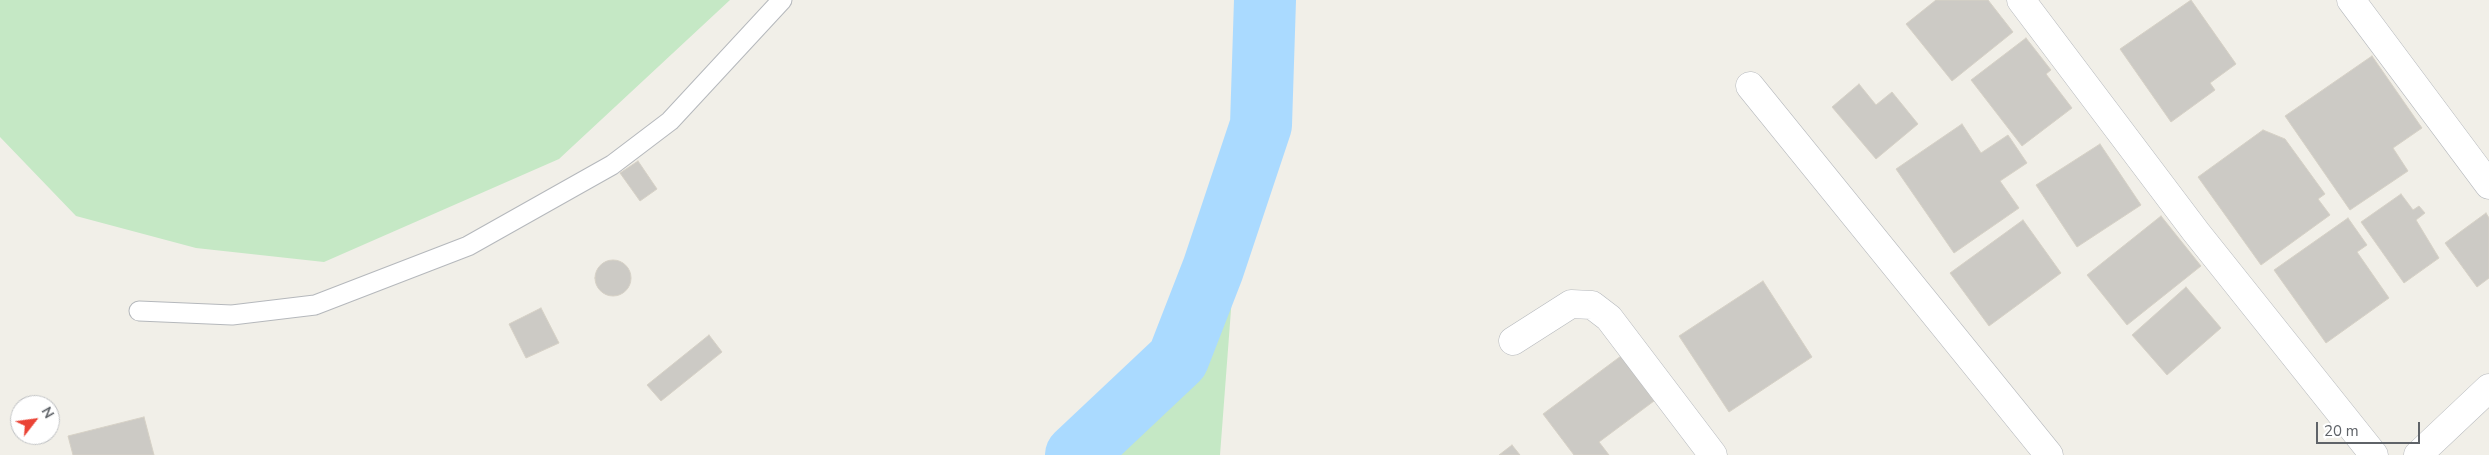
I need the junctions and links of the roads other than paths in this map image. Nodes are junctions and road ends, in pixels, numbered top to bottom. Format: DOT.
graph roads {
  1 [pos="782,0"];
  2 [pos="2021,0"];
  3 [pos="2351,0"];
  4 [pos="1750,86"];
  5 [pos="2489,185"];
  6 [pos="139,311"];
  7 [pos="1514,341"];
  8 [pos="2489,388"];
  9 [pos="1714,455"];
  10 [pos="2049,455"];
  11 [pos="2374,455"];
  12 [pos="2418,455"];
  1 -- 6 [label="lane"];
  2 -- 11 [label="street"];
  3 -- 5 [label="street"];
  4 -- 10 [label="street"];
  7 -- 9 [label="street"];
  8 -- 12 [label="street"];
}
